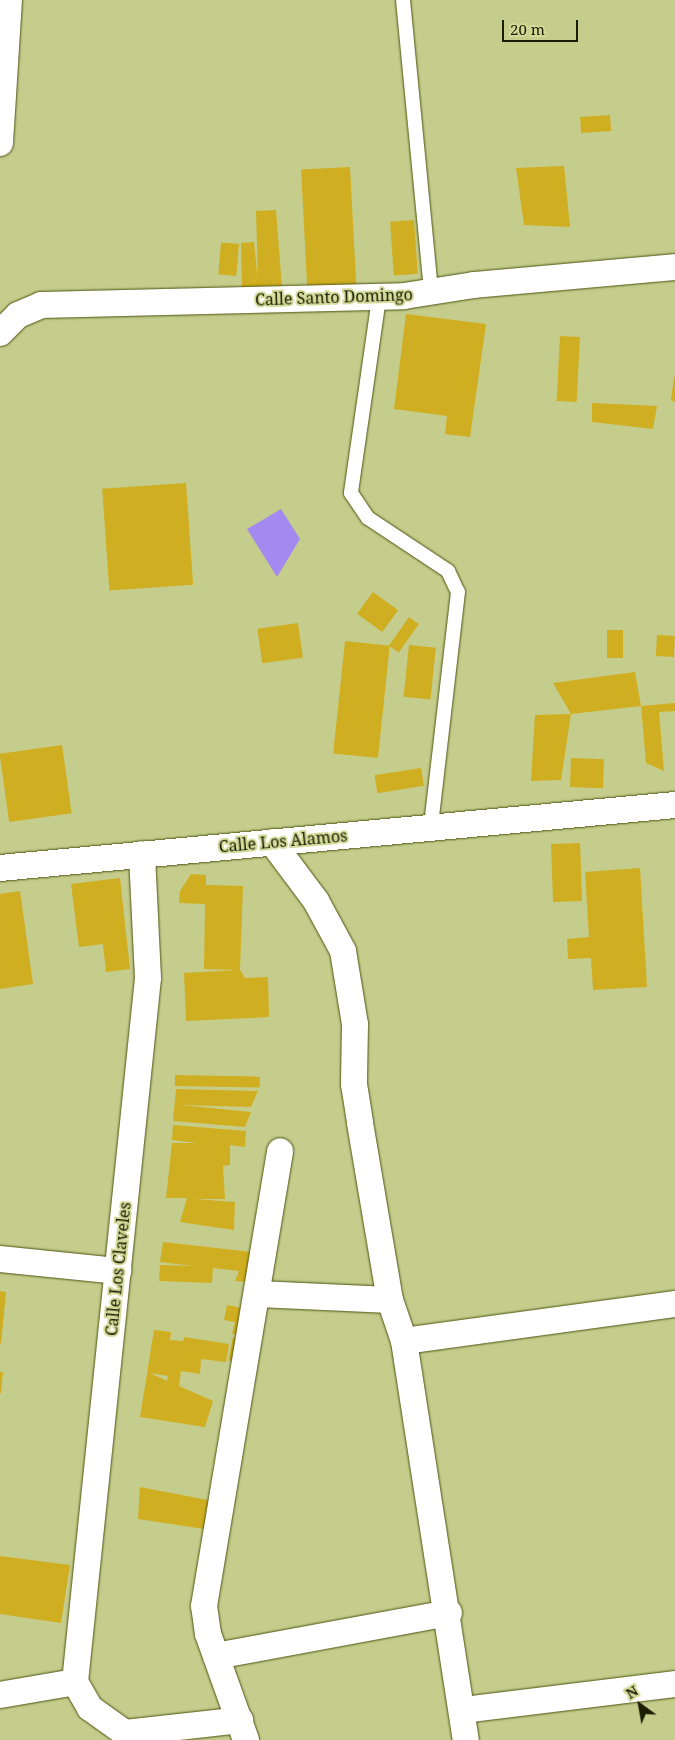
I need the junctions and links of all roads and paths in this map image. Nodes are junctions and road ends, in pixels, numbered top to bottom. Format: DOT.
graph roads {
  1 [pos="9,0"];
  2 [pos="403,0"];
  3 [pos="0,143"];
  4 [pos="675,267"];
  5 [pos="431,293"];
  6 [pos="379,298"];
  7 [pos="0,333"];
  8 [pos="675,804"];
  9 [pos="431,827"];
  10 [pos="272,842"];
  11 [pos="142,854"];
  12 [pos="0,868"];
  13 [pos="280,1151"];
  14 [pos="0,1258"];
  15 [pos="118,1271"];
  16 [pos="258,1294"];
  17 [pos="390,1300"];
  18 [pos="675,1304"];
  19 [pos="404,1341"];
  20 [pos="449,1613"];
  21 [pos="216,1656"];
  22 [pos="76,1682"];
  23 [pos="675,1684"];
  24 [pos="0,1695"];
  25 [pos="462,1710"];
  26 [pos="243,1730"];
  27 [pos="466,1740"];
  1 -- 3 [label="street"];
  2 -- 5 [label="lane"];
  4 -- 5 [label="street, Calle Santo Domingo"];
  5 -- 6 [label="street, Calle Santo Domingo"];
  6 -- 7 [label="street, Calle Santo Domingo"];
  6 -- 9 [label="lane"];
  8 -- 9 [label="street, Calle Los Alamos"];
  9 -- 10 [label="street, Calle Los Alamos"];
  10 -- 11 [label="street, Calle Los Alamos"];
  10 -- 17 [label="street"];
  11 -- 12 [label="street, Calle Los Alamos"];
  11 -- 15 [label="street, Calle Los Claveles"];
  13 -- 16 [label="street"];
  14 -- 15 [label="street"];
  15 -- 22 [label="street, Calle Los Claveles"];
  16 -- 17 [label="street"];
  16 -- 21 [label="street"];
  17 -- 19 [label="street"];
  18 -- 19 [label="street"];
  19 -- 20 [label="street"];
  20 -- 21 [label="street"];
  20 -- 25 [label="street"];
  21 -- 26 [label="street"];
  22 -- 24 [label="street"];
  22 -- 26 [label="street"];
  23 -- 25 [label="street"];
  25 -- 27 [label="street"];
}
